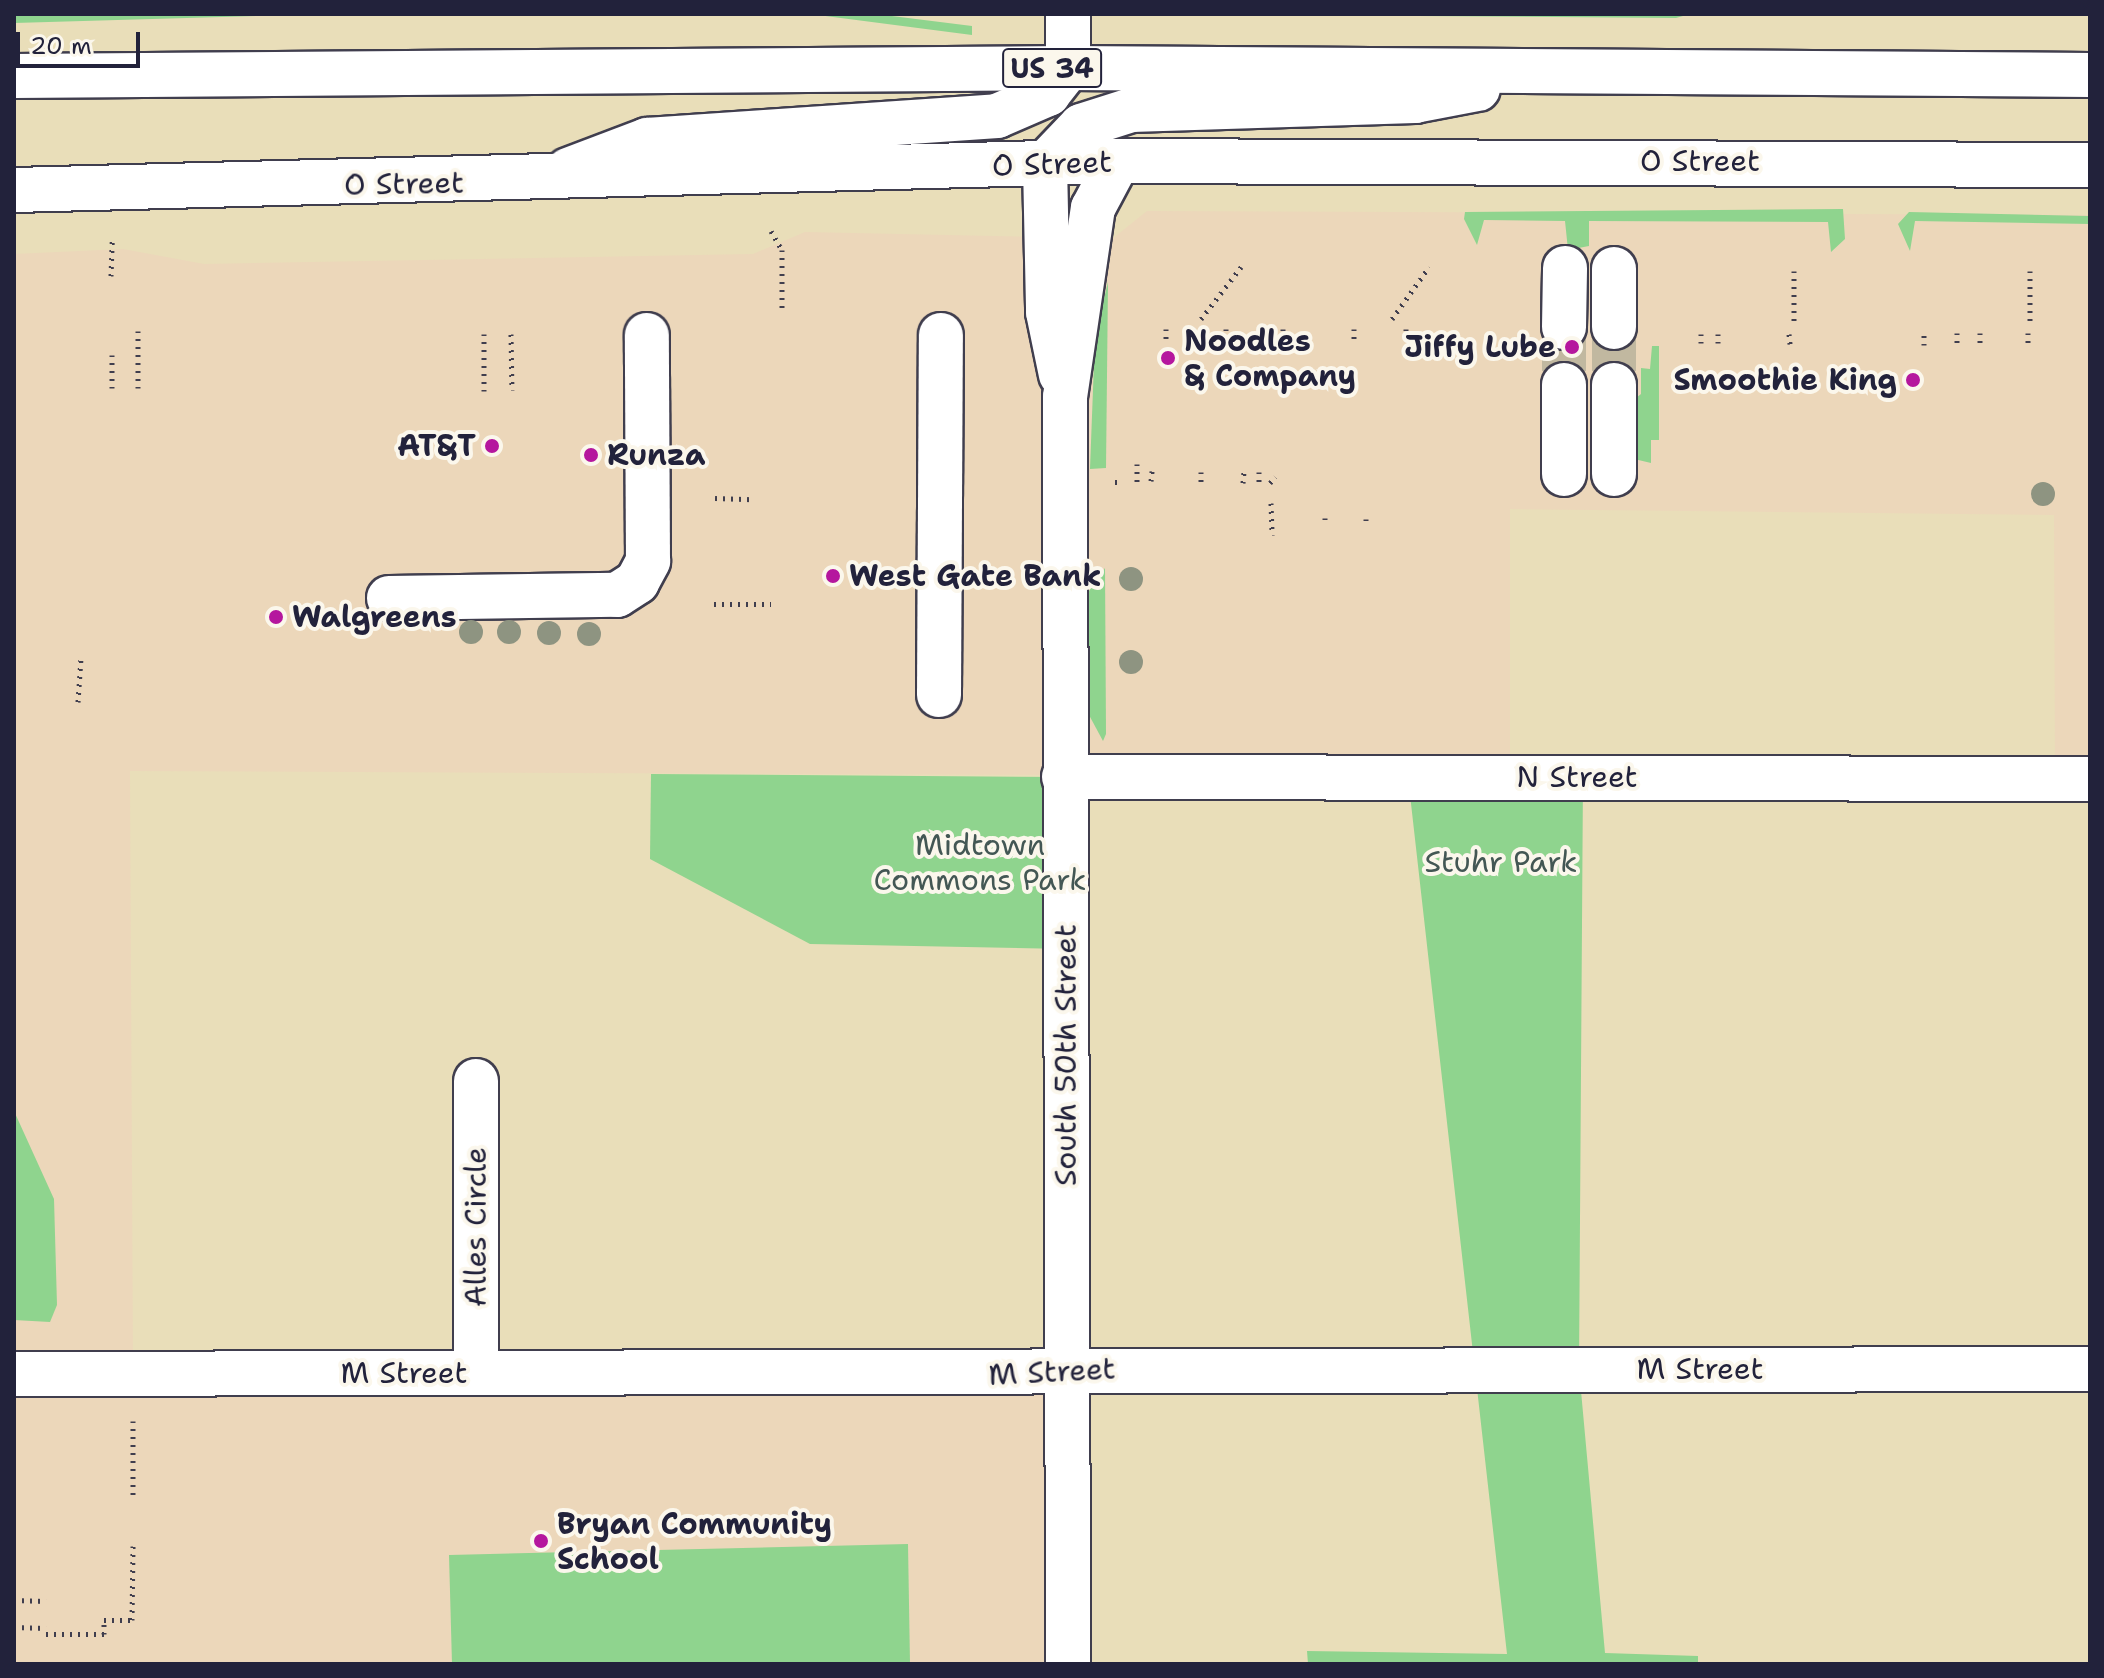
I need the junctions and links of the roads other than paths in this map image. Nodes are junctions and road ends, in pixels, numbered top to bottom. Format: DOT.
graph roads {
  1 [pos="1068,14"];
  2 [pos="1068,68"];
  3 [pos="1569,70"];
  4 [pos="2090,75"];
  5 [pos="14,76"];
  6 [pos="1118,161"];
  7 [pos="1045,164"];
  8 [pos="2090,165"];
  9 [pos="536,182"];
  10 [pos="14,190"];
  11 [pos="1589,268"];
  12 [pos="1589,327"];
  13 [pos="647,335"];
  14 [pos="941,335"];
  15 [pos="1589,385"];
  16 [pos="1065,397"];
  17 [pos="1589,474"];
  18 [pos="389,598"];
  19 [pos="939,695"];
  20 [pos="1064,777"];
  21 [pos="2090,779"];
  22 [pos="476,1081"];
  23 [pos="2090,1369"];
  24 [pos="1067,1372"];
  25 [pos="476,1373"];
  26 [pos="14,1374"];
  27 [pos="1068,1664"];
  1 -- 2 [label="main road"];
  2 -- 3 [label="main road, US 34"];
  2 -- 5 [label="main road, US 34"];
  2 -- 9 [label="main road"];
  3 -- 4 [label="main road, US 34"];
  3 -- 7 [label="main road"];
  6 -- 7 [label="main road, O Street"];
  6 -- 8 [label="main road, O Street"];
  6 -- 16 [label="main road, South 50th Street"];
  7 -- 9 [label="main road, O Street"];
  7 -- 16 [label="main road, South 50th Street"];
  9 -- 10 [label="main road, O Street"];
  11 -- 12 [label="main road"];
  13 -- 18 [label="main road"];
  14 -- 19 [label="main road"];
  15 -- 17 [label="main road"];
  16 -- 20 [label="main road, South 50th Street"];
  20 -- 21 [label="main road, N Street"];
  20 -- 24 [label="main road, South 50th Street"];
  22 -- 25 [label="main road, Alles Circle"];
  23 -- 24 [label="main road, M Street"];
  24 -- 25 [label="main road, M Street"];
  24 -- 27 [label="main road, South 50th Street"];
  25 -- 26 [label="main road, M Street"];
}
